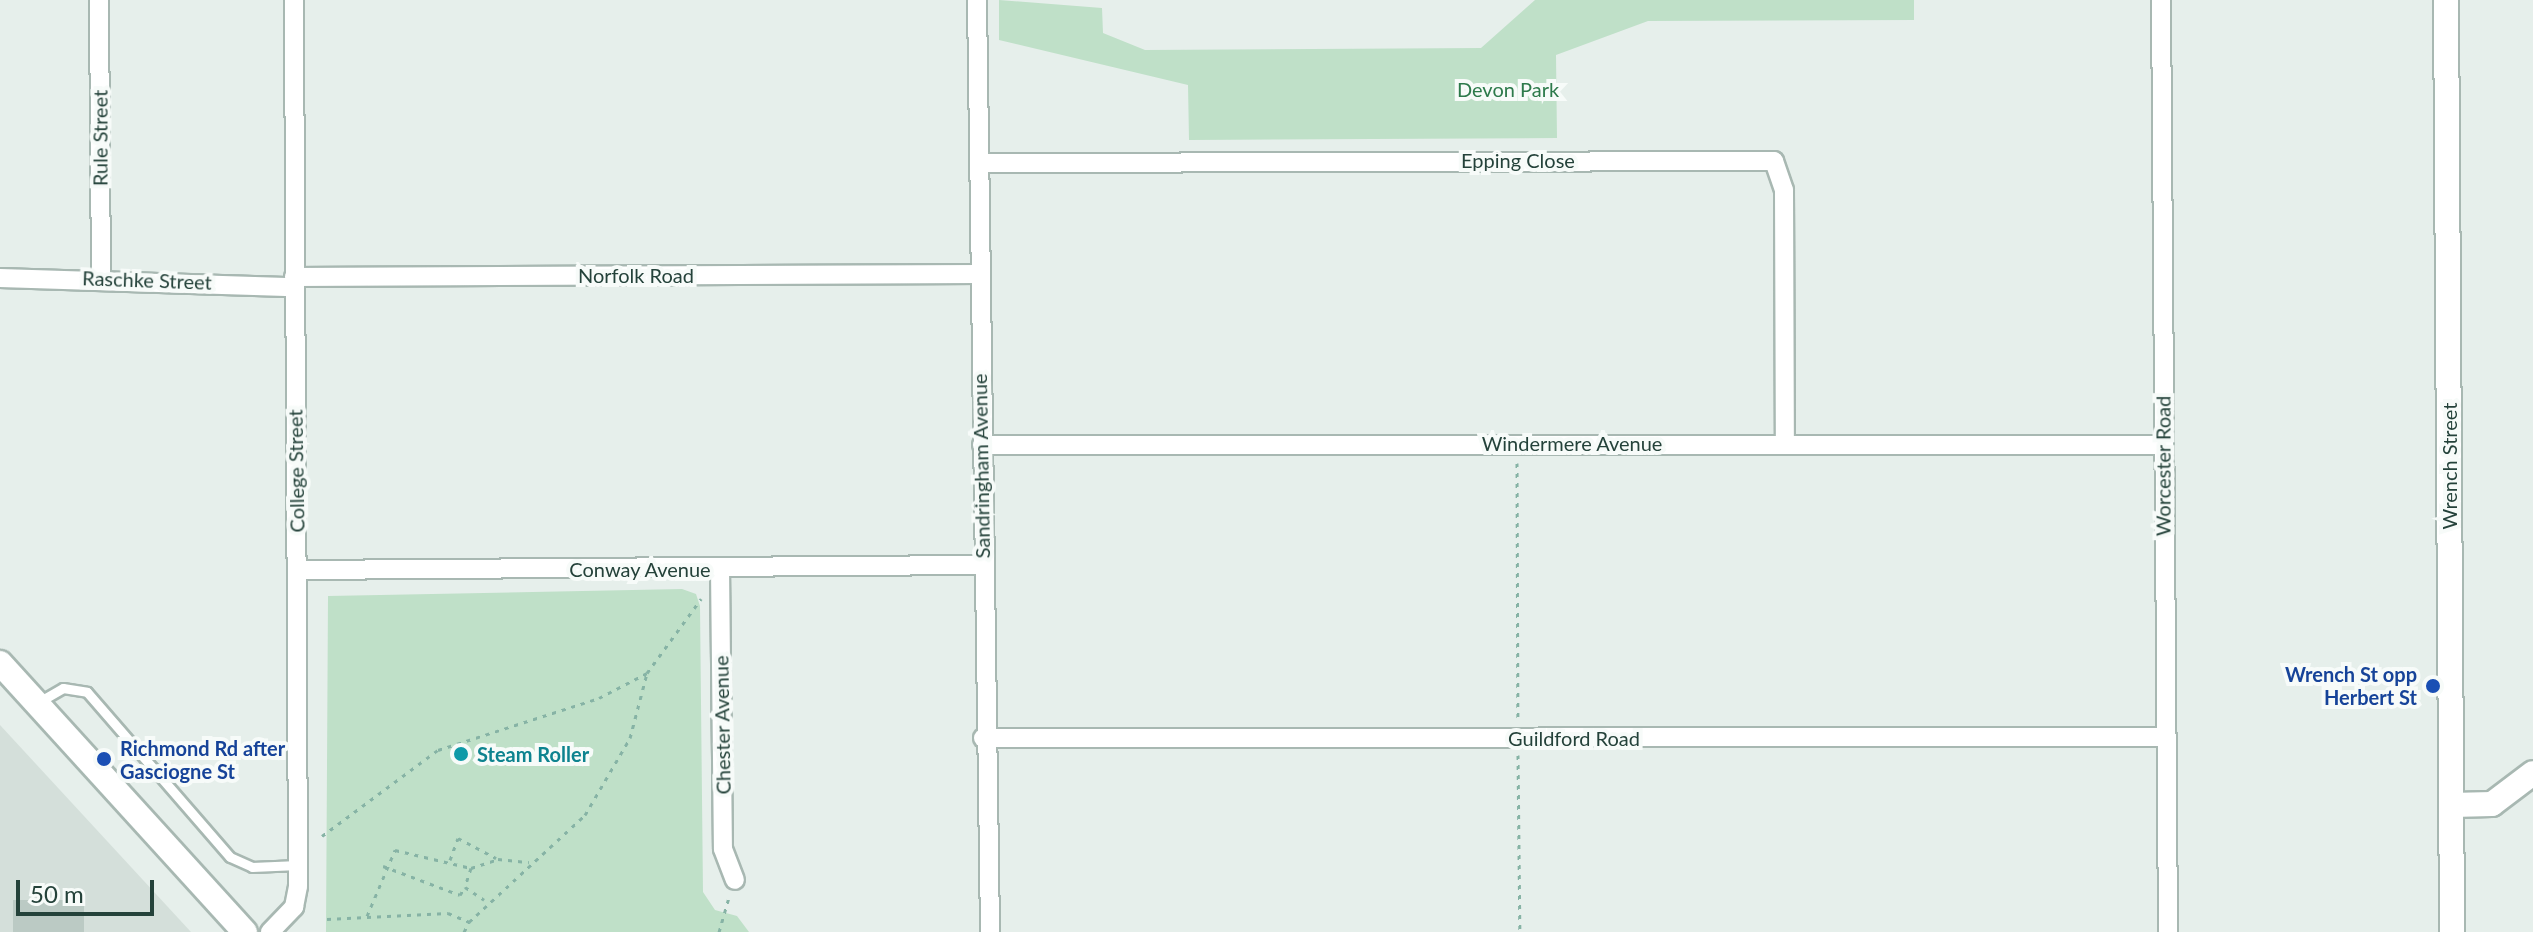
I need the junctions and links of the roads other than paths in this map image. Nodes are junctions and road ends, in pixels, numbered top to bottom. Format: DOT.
graph roads {
  1 [pos="99,0"];
  2 [pos="294,0"];
  3 [pos="977,0"];
  4 [pos="2161,0"];
  5 [pos="2446,0"];
  6 [pos="979,163"];
  7 [pos="979,274"];
  8 [pos="101,277"];
  9 [pos="0,278"];
  10 [pos="294,282"];
  11 [pos="1785,442"];
  12 [pos="982,445"];
  13 [pos="2163,445"];
  14 [pos="982,565"];
  15 [pos="720,568"];
  16 [pos="297,570"];
  17 [pos="0,663"];
  18 [pos="37,703"];
  19 [pos="2165,737"];
  20 [pos="983,738"];
  21 [pos="2533,773"];
  22 [pos="2452,805"];
  23 [pos="298,865"];
  24 [pos="735,880"];
  25 [pos="245,932"];
  26 [pos="270,932"];
  27 [pos="990,932"];
  28 [pos="2168,932"];
  29 [pos="2452,932"];
  1 -- 8 [label="street, Rule Street"];
  2 -- 10 [label="street, College Street"];
  3 -- 6 [label="street, Sandringham Avenue"];
  4 -- 13 [label="street, Worcester Road"];
  5 -- 22 [label="street, Wrench Street"];
  6 -- 7 [label="street, Sandringham Avenue"];
  6 -- 11 [label="street, Epping Close"];
  7 -- 10 [label="street, Norfolk Road"];
  7 -- 12 [label="street, Sandringham Avenue"];
  8 -- 9 [label="street, Raschke Street"];
  8 -- 10 [label="street, Raschke Street"];
  10 -- 16 [label="street, College Street"];
  11 -- 12 [label="street, Windermere Avenue"];
  11 -- 13 [label="street, Windermere Avenue"];
  12 -- 14 [label="street, Sandringham Avenue"];
  13 -- 19 [label="street, Worcester Road"];
  14 -- 15 [label="street, Conway Avenue"];
  14 -- 20 [label="street, Sandringham Avenue"];
  15 -- 16 [label="street, Conway Avenue"];
  15 -- 24 [label="street, Chester Avenue"];
  16 -- 23 [label="street, College Street"];
  17 -- 18 [label="street"];
  18 -- 23 [label="lane"];
  18 -- 25 [label="street"];
  19 -- 20 [label="street, Guildford Road"];
  19 -- 28 [label="street, Worcester Road"];
  20 -- 27 [label="street, Sandringham Avenue"];
  21 -- 22 [label="street"];
  22 -- 29 [label="street, Wrench Street"];
  23 -- 26 [label="street, College Street"];
}
